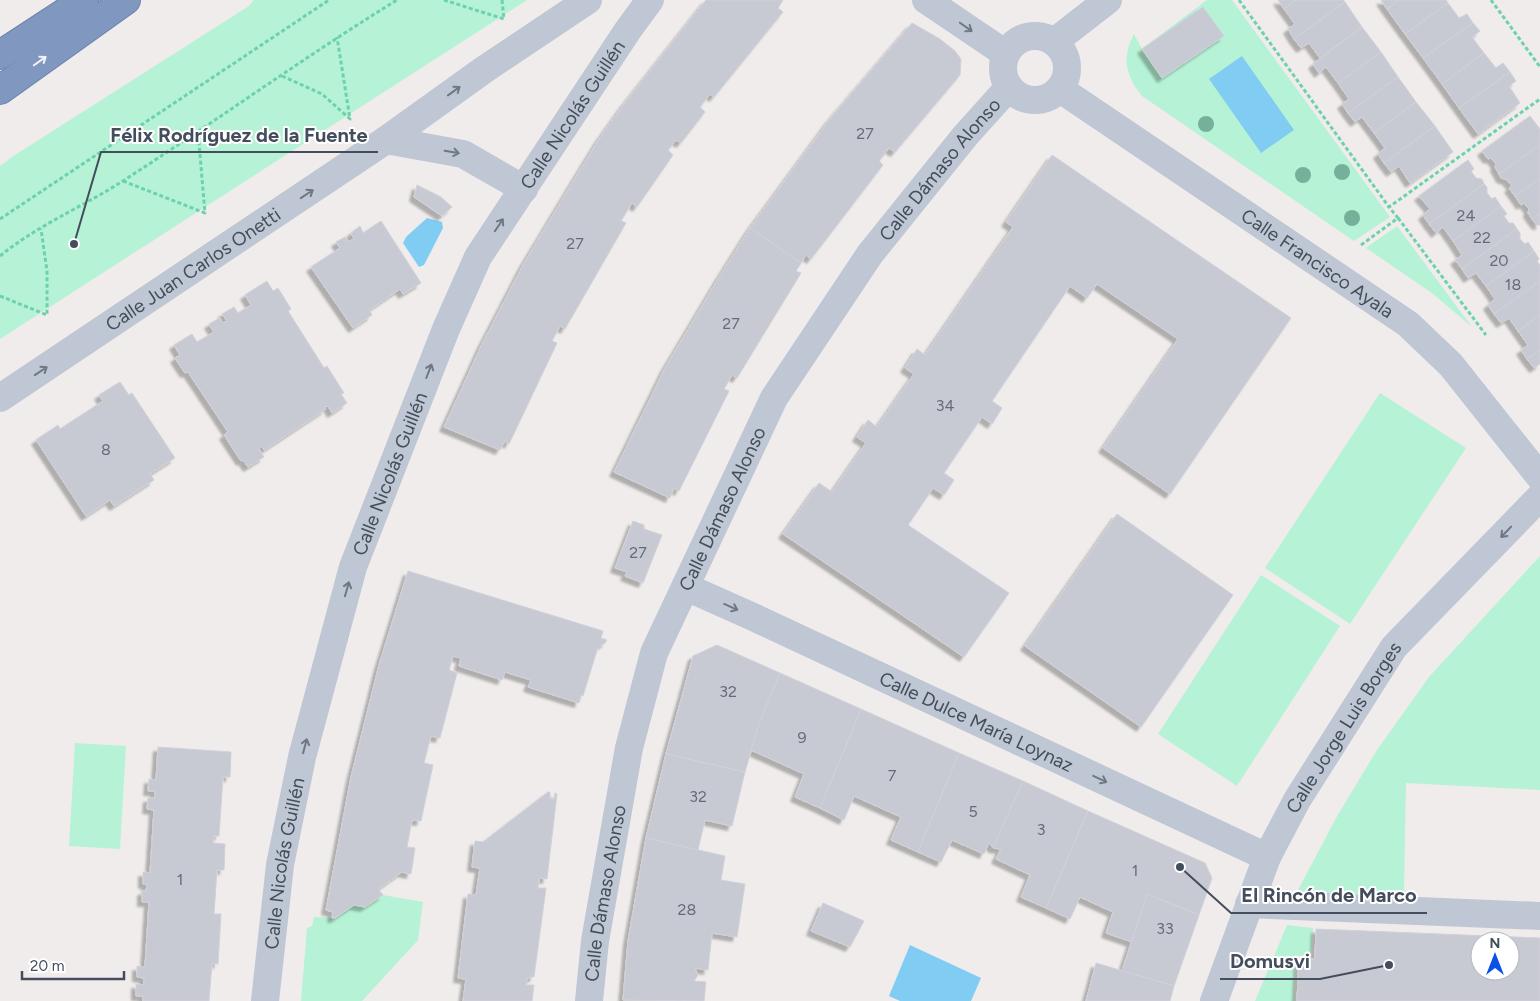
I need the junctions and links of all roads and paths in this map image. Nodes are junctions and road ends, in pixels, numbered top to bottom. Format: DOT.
graph roads {
  1 [pos="84,0"];
  2 [pos="126,0"];
  3 [pos="329,0"];
  4 [pos="397,0"];
  5 [pos="444,0"];
  6 [pos="502,0"];
  7 [pos="588,0"];
  8 [pos="650,0"];
  9 [pos="926,0"];
  10 [pos="1108,0"];
  11 [pos="1239,0"];
  12 [pos="1491,0"];
  13 [pos="337,37"];
  14 [pos="1054,42"];
  15 [pos="1006,54"];
  16 [pos="0,55"];
  17 [pos="1540,67"];
  18 [pos="282,76"];
  19 [pos="1009,87"];
  20 [pos="1060,89"];
  21 [pos="0,90"];
  22 [pos="1540,99"];
  23 [pos="198,132"];
  24 [pos="386,140"];
  25 [pos="123,181"];
  26 [pos="524,190"];
  27 [pos="1389,207"];
  28 [pos="1398,218"];
  29 [pos="0,219"];
  30 [pos="41,229"];
  31 [pos="1361,245"];
  32 [pos="0,256"];
  33 [pos="0,296"];
  34 [pos="1486,335"];
  35 [pos="0,398"];
  36 [pos="1540,477"];
  37 [pos="1540,497"];
  38 [pos="686,587"];
  39 [pos="1267,856"];
  40 [pos="1249,904"];
  41 [pos="1540,916"];
  42 [pos="265,1001"];
  43 [pos="589,1001"];
  44 [pos="1214,1001"];
  1 -- 16 [label="highway"];
  21 -- 2 [label="highway, one-way"];
  3 -- 29 [label="path"];
  4 -- 13 [label="path"];
  5 -- 6 [label="path"];
  24 -- 7 [label="street, Calle Juan Carlos Onetti, one-way"];
  8 -- 26 [label="street, Calle Nicolás Guillén"];
  9 -- 15 [label="street, one-way"];
  10 -- 14 [label="street"];
  11 -- 27 [label="path"];
  12 -- 17 [label="path"];
  13 -- 18 [label="path"];
  13 -- 18 [label="path"];
  14 -- 15 [label="street"];
  14 -- 20 [label="street"];
  15 -- 19 [label="street"];
  18 -- 23 [label="path"];
  19 -- 20 [label="street"];
  19 -- 38 [label="street, Calle Dámaso Alonso"];
  20 -- 36 [label="street, Calle Francisco Ayala"];
  22 -- 27 [label="path"];
  23 -- 25 [label="path"];
  23 -- 25 [label="path"];
  24 -- 26 [label="street, one-way"];
  35 -- 24 [label="street, Calle Juan Carlos Onetti, one-way"];
  25 -- 30 [label="path"];
  42 -- 26 [label="street, Calle Nicolás Guillén, one-way"];
  27 -- 28 [label="path"];
  28 -- 31 [label="path"];
  28 -- 34 [label="path"];
  30 -- 32 [label="path"];
  30 -- 33 [label="path"];
  37 -- 39 [label="street, Calle Jorge Luis Borges, one-way"];
  38 -- 39 [label="street, Calle Dulce María Loynaz, one-way"];
  38 -- 43 [label="street, Calle Dámaso Alonso"];
  39 -- 40 [label="street, Calle Jorge Luis Borges"];
  40 -- 41 [label="street"];
  40 -- 44 [label="street, Calle Jorge Luis Borges"];
}
